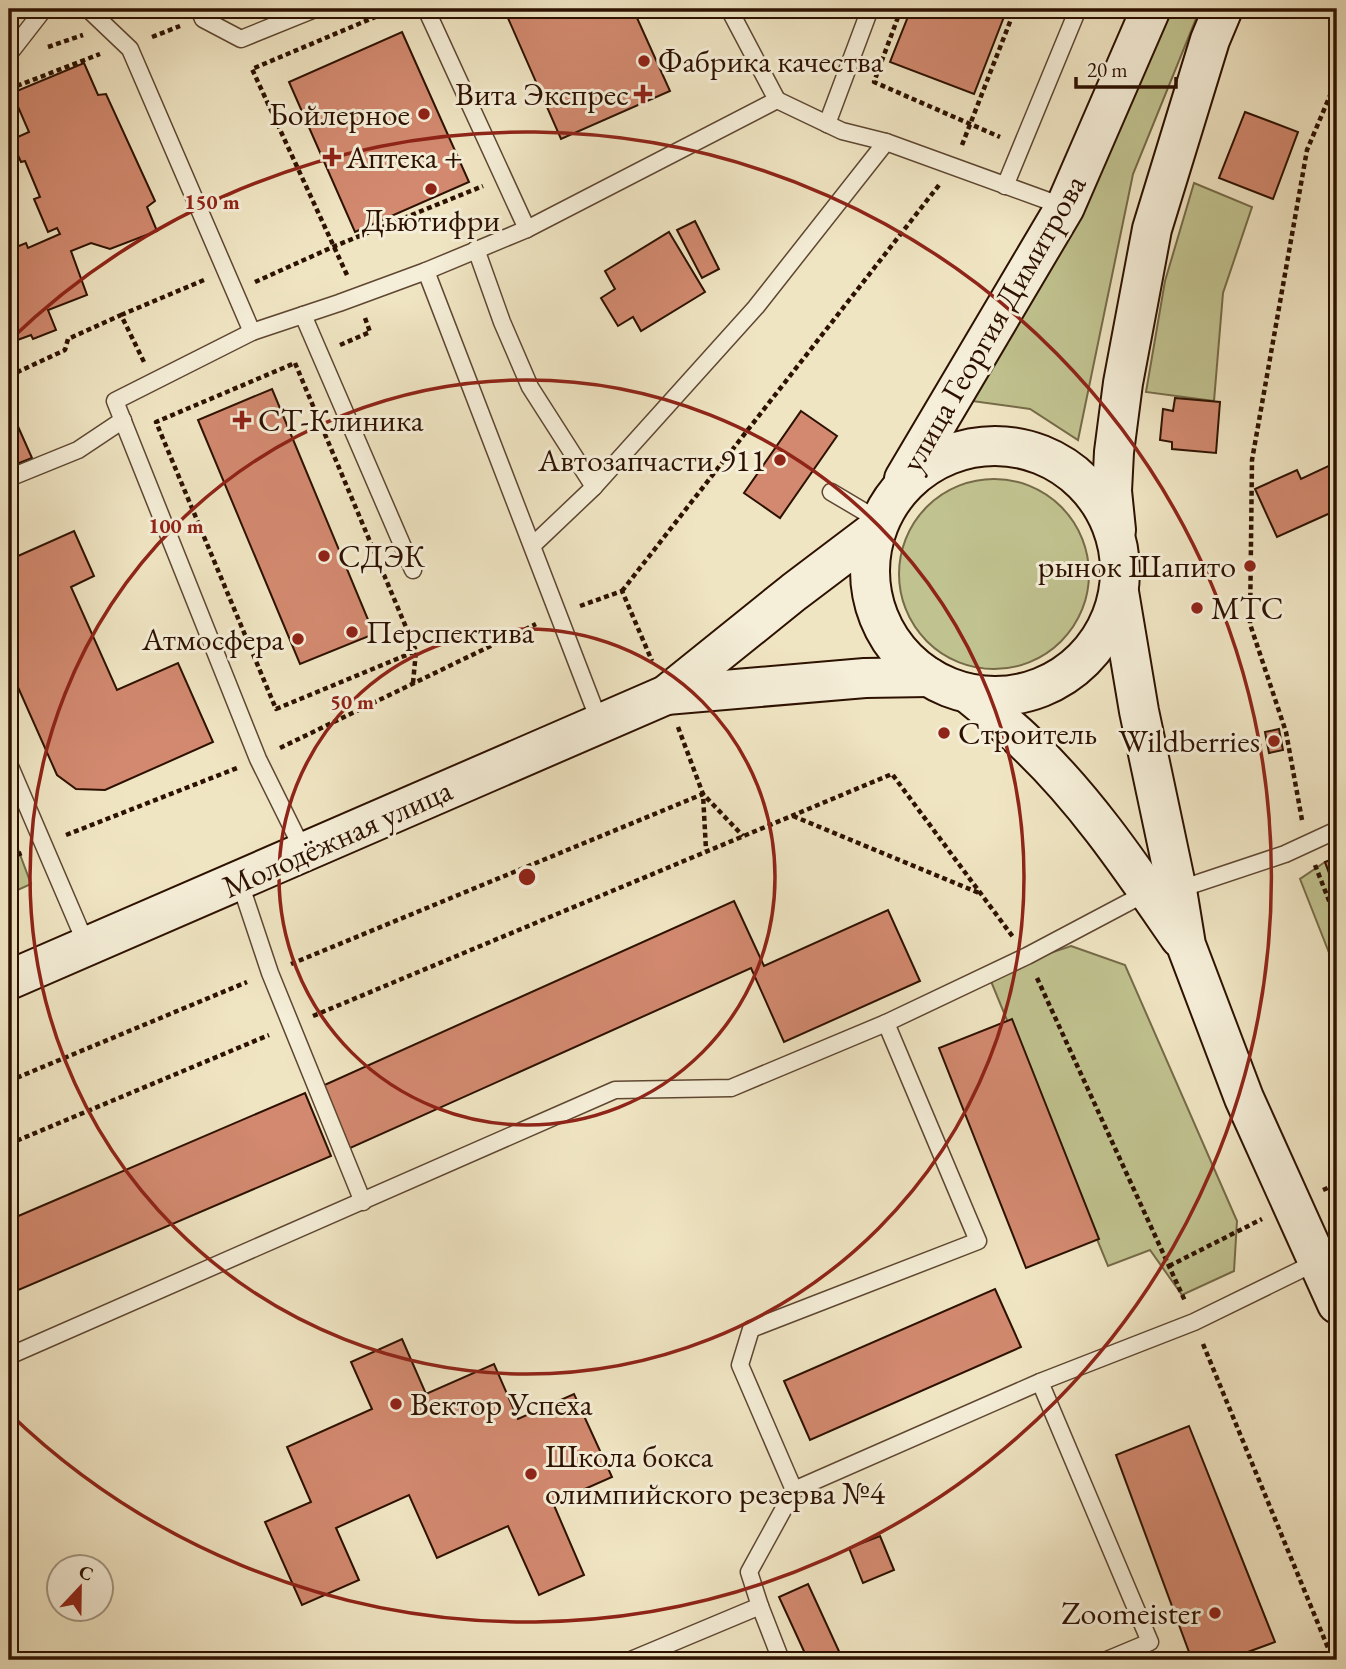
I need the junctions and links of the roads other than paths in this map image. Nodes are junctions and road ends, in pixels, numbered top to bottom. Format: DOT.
graph roads {
  1 [pos="44,9"];
  2 [pos="89,9"];
  3 [pos="315,9"];
  4 [pos="426,9"];
  5 [pos="729,9"];
  6 [pos="870,9"];
  7 [pos="1078,9"];
  8 [pos="1151,9"];
  9 [pos="1223,9"];
  10 [pos="200,14"];
  11 [pos="9,54"];
  12 [pos="778,100"];
  13 [pos="827,124"];
  14 [pos="887,142"];
  15 [pos="1005,187"];
  16 [pos="1065,207"];
  17 [pos="527,229"];
  18 [pos="476,249"];
  19 [pos="425,271"];
  20 [pos="303,315"];
  21 [pos="252,332"];
  22 [pos="123,420"];
  23 [pos="9,478"];
  24 [pos="901,484"];
  25 [pos="594,487"];
  26 [pos="831,492"];
  27 [pos="878,525"];
  28 [pos="1118,542"];
  29 [pos="533,545"];
  30 [pos="413,570"];
  31 [pos="1118,590"];
  32 [pos="929,677"];
  33 [pos="666,695"];
  34 [pos="970,695"];
  35 [pos="600,723"];
  36 [pos="9,764"];
  37 [pos="1337,830"];
  38 [pos="304,852"];
  39 [pos="239,880"];
  40 [pos="1163,891"];
  41 [pos="87,946"];
  42 [pos="9,980"];
  43 [pos="886,1023"];
  44 [pos="363,1202"];
  45 [pos="1327,1257"];
  46 [pos="1337,1304"];
  47 [pos="9,1356"];
  48 [pos="1040,1382"];
  49 [pos="794,1490"];
  50 [pos="760,1606"];
  51 [pos="631,1660"];
  52 [pos="781,1660"];
  53 [pos="1107,1660"];
  1 -- 11 [label="lane"];
  2 -- 21 [label="lane"];
  3 -- 10 [label="lane"];
  4 -- 17 [label="lane"];
  5 -- 12 [label="lane"];
  6 -- 13 [label="lane"];
  7 -- 15 [label="lane"];
  8 -- 16 [label="main road, улица Георгия Димитрова"];
  9 -- 28 [label="main road"];
  12 -- 13 [label="lane"];
  12 -- 17 [label="lane"];
  13 -- 14 [label="lane"];
  14 -- 15 [label="lane"];
  14 -- 25 [label="lane"];
  15 -- 16 [label="lane"];
  16 -- 24 [label="main road, улица Георгия Димитрова"];
  17 -- 18 [label="lane"];
  18 -- 19 [label="lane"];
  18 -- 25 [label="lane"];
  19 -- 20 [label="lane"];
  19 -- 29 [label="lane"];
  20 -- 21 [label="lane"];
  20 -- 30 [label="lane"];
  21 -- 22 [label="lane"];
  22 -- 23 [label="lane"];
  22 -- 38 [label="lane"];
  24 -- 27 [label="main road"];
  24 -- 28 [label="main road"];
  25 -- 29 [label="lane"];
  26 -- 27 [label="lane"];
  27 -- 32 [label="main road"];
  27 -- 33 [label="main road, Молодёжная улица"];
  28 -- 31 [label="main road"];
  29 -- 35 [label="lane"];
  31 -- 34 [label="main road"];
  31 -- 40 [label="main road"];
  32 -- 33 [label="main road, Молодёжная улица"];
  32 -- 34 [label="main road"];
  33 -- 35 [label="main road, Молодёжная улица"];
  34 -- 40 [label="main road"];
  35 -- 38 [label="main road, Молодёжная улица"];
  36 -- 41 [label="lane"];
  37 -- 40 [label="lane"];
  38 -- 39 [label="main road, Молодёжная улица"];
  39 -- 41 [label="main road, Молодёжная улица"];
  39 -- 44 [label="lane"];
  40 -- 43 [label="lane"];
  40 -- 45 [label="main road"];
  41 -- 42 [label="main road, Молодёжная улица"];
  43 -- 44 [label="lane"];
  43 -- 49 [label="lane"];
  44 -- 47 [label="lane"];
  45 -- 46 [label="main road"];
  45 -- 48 [label="lane"];
  48 -- 49 [label="lane"];
  48 -- 53 [label="lane"];
  49 -- 50 [label="lane"];
  50 -- 51 [label="lane"];
  50 -- 52 [label="lane"];
}
